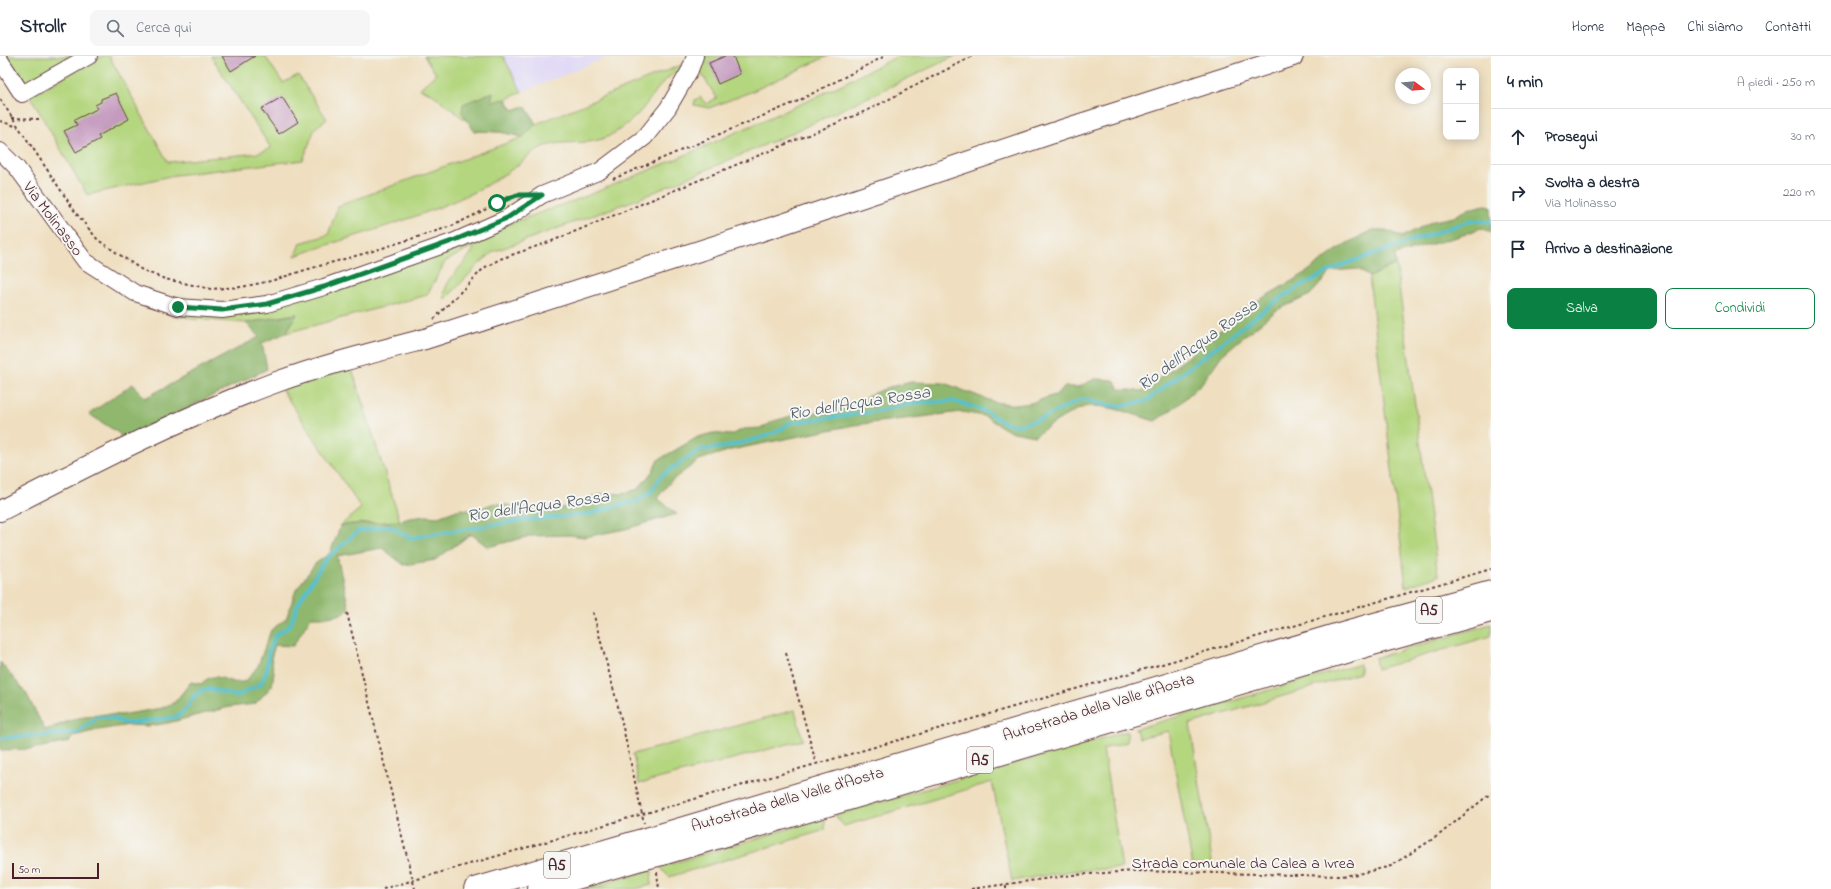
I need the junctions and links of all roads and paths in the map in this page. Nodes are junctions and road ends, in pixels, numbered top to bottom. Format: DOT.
graph roads {
  1 [pos="89,56"];
  2 [pos="695,56"];
  3 [pos="885,56"];
  4 [pos="973,56"];
  5 [pos="1293,56"];
  6 [pos="0,60"];
  7 [pos="0,99"];
  8 [pos="12,118"];
  9 [pos="39,119"];
  10 [pos="0,120"];
  11 [pos="19,128"];
  12 [pos="0,151"];
  13 [pos="608,181"];
  14 [pos="517,195"];
  15 [pos="425,339"];
  16 [pos="0,511"];
  17 [pos="1491,569"];
  18 [pos="1491,592"];
  19 [pos="1491,611"];
  20 [pos="593,612"];
  21 [pos="347,613"];
  22 [pos="1360,638"];
  23 [pos="786,653"];
  24 [pos="816,763"];
  25 [pos="1491,793"];
  26 [pos="642,814"];
  27 [pos="640,850"];
  28 [pos="660,854"];
  29 [pos="413,880"];
  30 [pos="1006,885"];
  31 [pos="384,889"];
  32 [pos="415,889"];
  33 [pos="475,889"];
  34 [pos="539,889"];
  35 [pos="659,889"];
  36 [pos="971,889"];
  37 [pos="1006,889"];
  1 -- 6 [label="street"];
  2 -- 12 [label="street, Via Molinasso"];
  3 -- 13 [label="path"];
  4 -- 15 [label="path"];
  5 -- 15 [label="main road"];
  7 -- 8 [label="path"];
  8 -- 9 [label="path"];
  8 -- 11 [label="path"];
  10 -- 11 [label="path"];
  11 -- 14 [label="path"];
  15 -- 16 [label="main road"];
  17 -- 24 [label="path"];
  18 -- 22 [label="highway, Autostrada della Valle d'Aosta / A5"];
  19 -- 22 [label="highway, Autostrada della Valle d'Aosta / A5"];
  20 -- 26 [label="path"];
  21 -- 29 [label="path"];
  22 -- 28 [label="highway, Autostrada della Valle d'Aosta / A5"];
  23 -- 24 [label="path"];
  24 -- 26 [label="path"];
  25 -- 30 [label="path, Strada comunale da Calea a Ivrea"];
  26 -- 29 [label="path"];
  27 -- 28 [label="highway, Autostrada della Valle d'Aosta / A5, bridge"];
  27 -- 33 [label="highway, Autostrada della Valle d'Aosta / A5"];
  27 -- 34 [label="highway, Autostrada della Valle d'Aosta / A5"];
  28 -- 35 [label="path"];
  29 -- 31 [label="path"];
  29 -- 32 [label="path"];
  30 -- 36 [label="path, Strada comunale da Calea a Ivrea"];
  30 -- 37 [label="path"];
}
